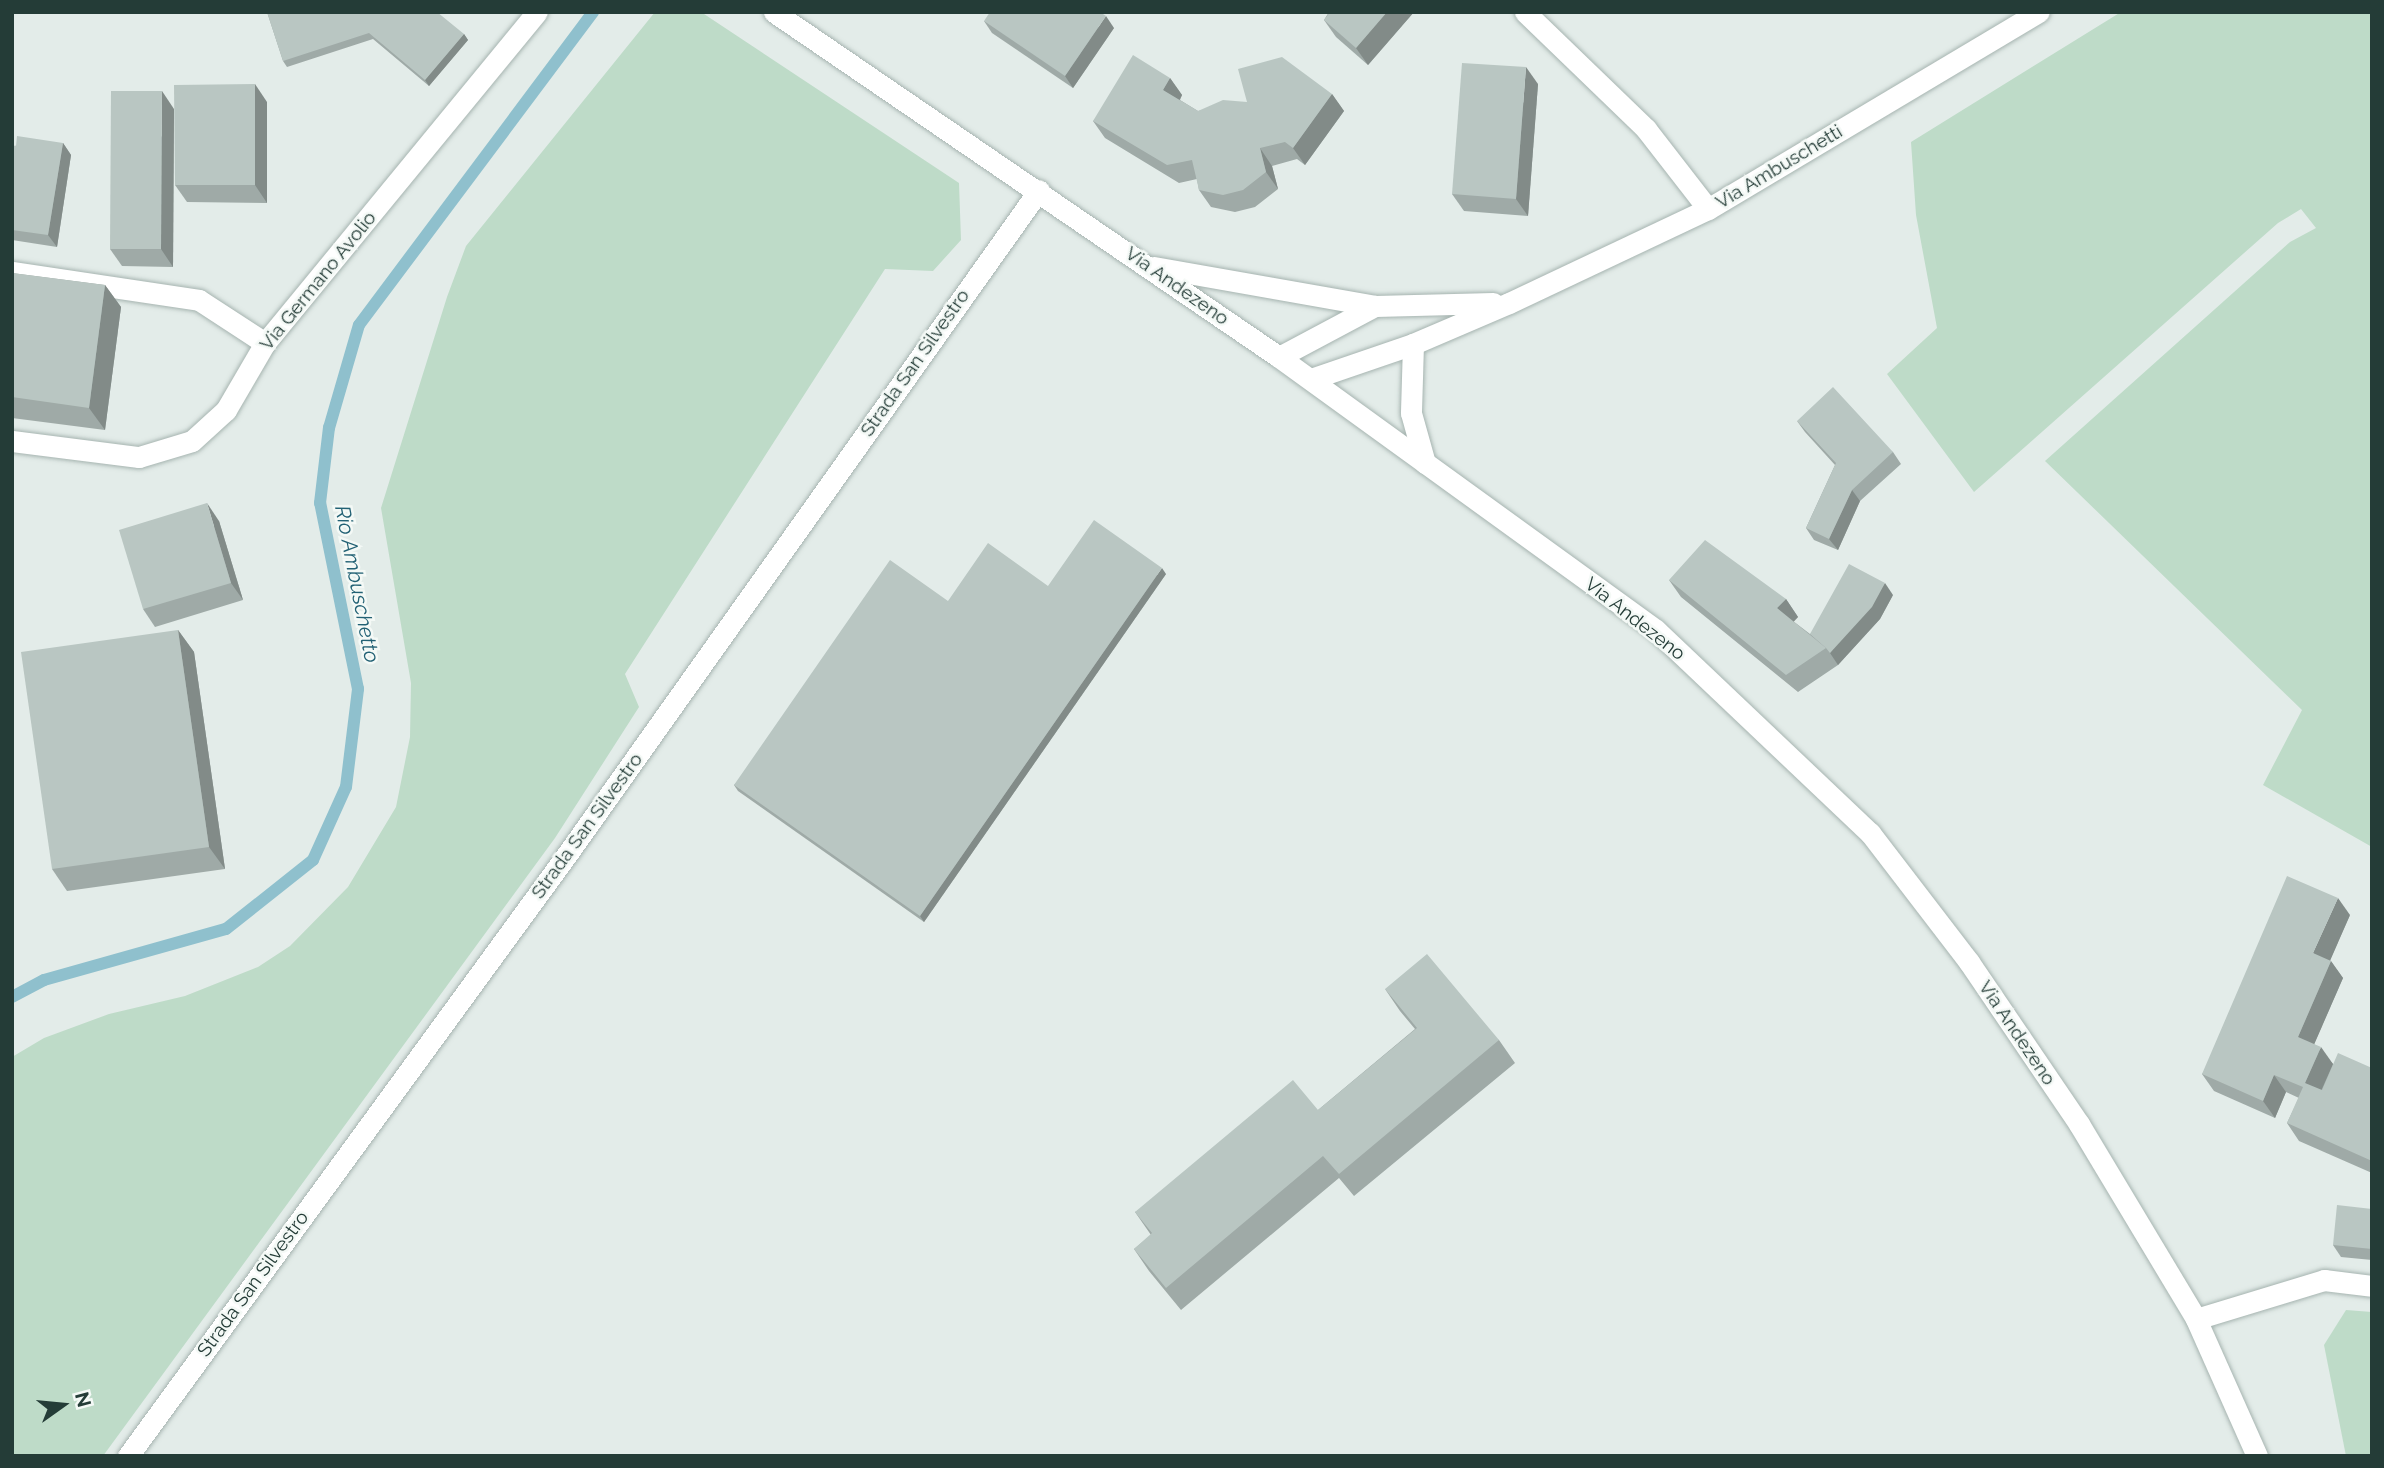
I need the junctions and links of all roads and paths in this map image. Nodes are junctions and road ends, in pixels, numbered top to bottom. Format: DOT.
graph roads {
  1 [pos="537,12"];
  2 [pos="774,12"];
  3 [pos="1525,12"];
  4 [pos="2039,12"];
  5 [pos="1039,190"];
  6 [pos="1709,209"];
  7 [pos="1148,266"];
  8 [pos="12,272"];
  9 [pos="1509,303"];
  10 [pos="1375,306"];
  11 [pos="265,343"];
  12 [pos="1413,344"];
  13 [pos="1279,357"];
  14 [pos="1311,379"];
  15 [pos="12,441"];
  16 [pos="1425,463"];
  17 [pos="2372,1286"];
  18 [pos="2196,1319"];
  19 [pos="128,1456"];
  20 [pos="2257,1456"];
  1 -- 11 [label="street, Via Germano Avolio"];
  2 -- 5 [label="street, Via Andezeno"];
  3 -- 6 [label="street"];
  4 -- 6 [label="street, Via Ambuschetti"];
  5 -- 7 [label="street, Via Andezeno"];
  5 -- 19 [label="street, Strada San Silvestro"];
  6 -- 9 [label="street, Via Ambuschetti"];
  7 -- 10 [label="street, Via Ambuschetti"];
  7 -- 13 [label="street, Via Andezeno"];
  8 -- 11 [label="street"];
  9 -- 10 [label="street, Via Ambuschetti"];
  9 -- 12 [label="street, Via Ambuschetti"];
  10 -- 13 [label="street, Via Ambuschetti"];
  11 -- 15 [label="street, Via Germano Avolio"];
  12 -- 14 [label="street, Via Ambuschetti"];
  12 -- 16 [label="street"];
  13 -- 14 [label="street, Via Andezeno"];
  14 -- 16 [label="street, Via Andezeno"];
  16 -- 18 [label="street, Via Andezeno"];
  17 -- 18 [label="street"];
  18 -- 20 [label="street, Via Andezeno"];
}
